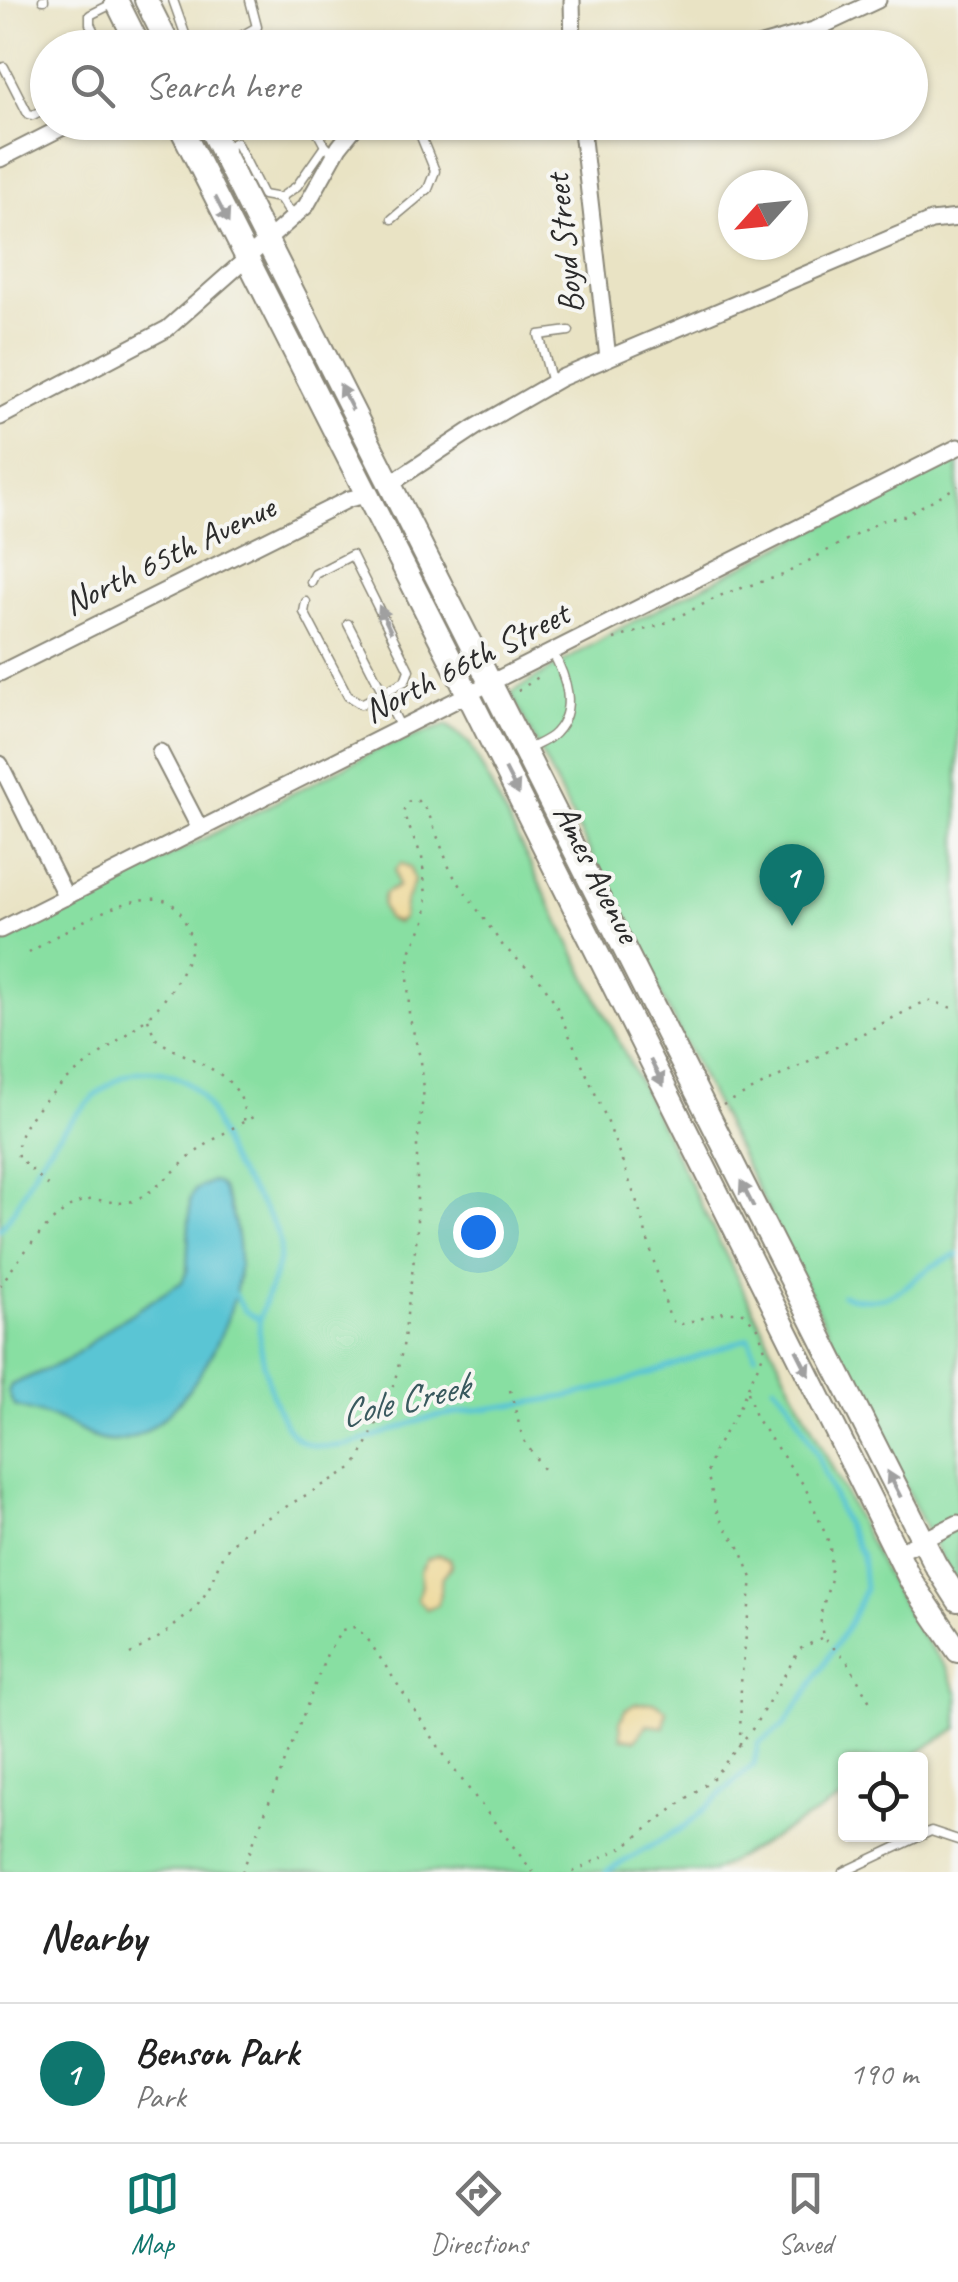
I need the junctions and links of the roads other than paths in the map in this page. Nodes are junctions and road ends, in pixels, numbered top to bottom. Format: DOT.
graph roads {
  1 [pos="90,0"];
  2 [pos="146,0"];
  3 [pos="173,0"];
  4 [pos="250,0"];
  5 [pos="572,0"];
  6 [pos="878,0"];
  7 [pos="110,4"];
  8 [pos="93,30"];
  9 [pos="128,30"];
  10 [pos="167,30"];
  11 [pos="175,30"];
  12 [pos="252,30"];
  13 [pos="573,30"];
  14 [pos="814,30"];
  15 [pos="4,67"];
  16 [pos="30,114"];
  17 [pos="36,140"];
  18 [pos="187,140"];
  19 [pos="216,140"];
  20 [pos="324,140"];
  21 [pos="340,140"];
  22 [pos="423,140"];
  23 [pos="583,140"];
  24 [pos="330,150"];
  25 [pos="0,159"];
  26 [pos="250,188"];
  27 [pos="280,198"];
  28 [pos="293,218"];
  29 [pos="958,218"];
  30 [pos="392,219"];
  31 [pos="266,240"];
  32 [pos="247,259"];
  33 [pos="569,331"];
  34 [pos="608,358"];
  35 [pos="552,383"];
  36 [pos="0,417"];
  37 [pos="958,446"];
  38 [pos="390,484"];
  39 [pos="367,495"];
  40 [pos="311,582"];
  41 [pos="306,602"];
  42 [pos="348,624"];
  43 [pos="556,657"];
  44 [pos="0,673"];
  45 [pos="491,683"];
  46 [pos="383,693"];
  47 [pos="468,695"];
  48 [pos="401,728"];
  49 [pos="525,751"];
  50 [pos="160,752"];
  51 [pos="0,764"];
  52 [pos="200,829"];
  53 [pos="66,897"];
  54 [pos="0,930"];
  55 [pos="958,1523"];
  56 [pos="922,1540"];
  57 [pos="898,1553"];
  58 [pos="958,1600"];
  59 [pos="958,1651"];
  60 [pos="958,1840"];
  61 [pos="844,1872"];
  1 -- 7 [label="lane"];
  2 -- 10 [label="main road"];
  3 -- 11 [label="lane"];
  4 -- 12 [label="lane"];
  5 -- 13 [label="street"];
  6 -- 14 [label="street"];
  7 -- 8 [label="lane"];
  7 -- 9 [label="main road"];
  15 -- 16 [label="lane"];
  17 -- 25 [label="street"];
  18 -- 32 [label="main road, Ames Avenue, one-way"];
  19 -- 26 [label="main road, Ames Avenue"];
  20 -- 24 [label="lane"];
  21 -- 24 [label="street"];
  22 -- 30 [label="lane"];
  23 -- 34 [label="street, Boyd Street"];
  24 -- 27 [label="lane"];
  24 -- 28 [label="street"];
  26 -- 27 [label="lane"];
  26 -- 31 [label="main road, Ames Avenue"];
  27 -- 28 [label="lane"];
  28 -- 31 [label="street"];
  29 -- 34 [label="street"];
  31 -- 32 [label="street"];
  38 -- 31 [label="main road, Ames Avenue, one-way"];
  32 -- 36 [label="street"];
  32 -- 39 [label="main road, Ames Avenue"];
  33 -- 35 [label="lane"];
  34 -- 35 [label="street"];
  35 -- 38 [label="street"];
  37 -- 43 [label="street, North 66th Street"];
  38 -- 45 [label="main road, Ames Avenue"];
  39 -- 44 [label="street, North 65th Avenue"];
  39 -- 47 [label="main road, Ames Avenue"];
  46 -- 40 [label="lane, one-way"];
  41 -- 46 [label="lane"];
  42 -- 46 [label="lane"];
  43 -- 45 [label="street, North 66th Street"];
  43 -- 49 [label="lane"];
  45 -- 47 [label="street, North 66th Street"];
  45 -- 49 [label="main road, Ames Avenue"];
  46 -- 48 [label="lane"];
  47 -- 48 [label="street, North 66th Street"];
  47 -- 57 [label="main road, Ames Avenue, one-way"];
  48 -- 52 [label="street, North 66th Street"];
  56 -- 49 [label="main road, Ames Avenue, one-way"];
  50 -- 52 [label="street"];
  51 -- 53 [label="street"];
  52 -- 53 [label="street, North 66th Street"];
  53 -- 54 [label="street, North 66th Street"];
  55 -- 56 [label="street"];
  56 -- 57 [label="street"];
  56 -- 58 [label="main road, Ames Avenue"];
  57 -- 59 [label="main road, Ames Avenue"];
  60 -- 61 [label="lane"];
}
